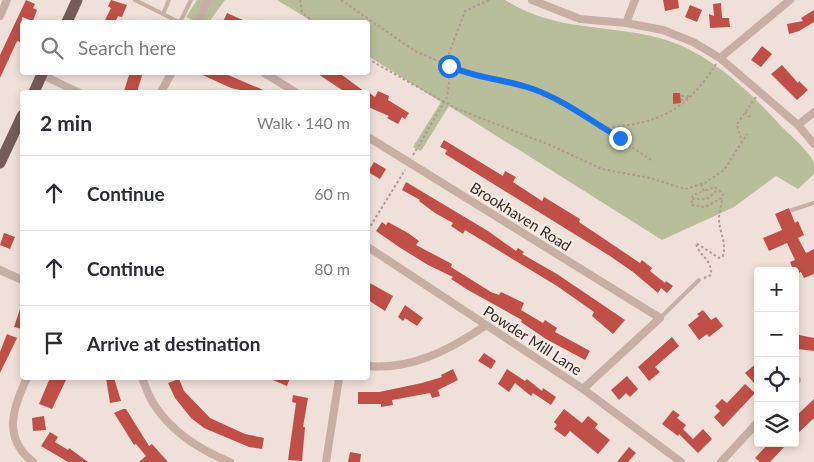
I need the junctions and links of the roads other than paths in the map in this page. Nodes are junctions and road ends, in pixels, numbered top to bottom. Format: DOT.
graph roads {
  1 [pos="7,0"];
  2 [pos="78,0"];
  3 [pos="135,0"];
  4 [pos="169,0"];
  5 [pos="191,0"];
  6 [pos="208,0"];
  7 [pos="532,0"];
  8 [pos="634,0"];
  9 [pos="790,0"];
  10 [pos="163,14"];
  11 [pos="0,16"];
  12 [pos="68,20"];
  13 [pos="176,20"];
  14 [pos="181,20"];
  15 [pos="199,20"];
  16 [pos="626,22"];
  17 [pos="720,58"];
  18 [pos="42,75"];
  19 [pos="45,75"];
  20 [pos="170,75"];
  21 [pos="268,75"];
  22 [pos="35,90"];
  23 [pos="74,90"];
  24 [pos="163,90"];
  25 [pos="292,90"];
  26 [pos="814,112"];
  27 [pos="20,120"];
  28 [pos="798,125"];
  29 [pos="370,138"];
  30 [pos="814,144"];
  31 [pos="0,163"];
  32 [pos="814,203"];
  33 [pos="792,210"];
  34 [pos="370,248"];
  35 [pos="0,270"];
  36 [pos="20,279"];
  37 [pos="699,280"];
  38 [pos="660,318"];
  39 [pos="485,326"];
  40 [pos="370,366"];
  41 [pos="26,380"];
  42 [pos="143,380"];
  43 [pos="339,380"];
  44 [pos="583,389"];
  45 [pos="754,426"];
  46 [pos="33,462"];
  47 [pos="230,462"];
  48 [pos="326,462"];
  49 [pos="681,462"];
  50 [pos="721,462"];
  1 -- 11 [label="street"];
  2 -- 12 [label="main road"];
  3 -- 10 [label="lane"];
  4 -- 10 [label="lane"];
  5 -- 14 [label="lane"];
  6 -- 15 [label="street"];
  7 -- 16 [label="street"];
  8 -- 16 [label="street"];
  9 -- 17 [label="street"];
  10 -- 13 [label="lane"];
  16 -- 17 [label="street"];
  17 -- 28 [label="street"];
  18 -- 22 [label="main road"];
  19 -- 23 [label="street"];
  20 -- 24 [label="street"];
  21 -- 25 [label="street"];
  26 -- 28 [label="street"];
  27 -- 31 [label="main road"];
  28 -- 30 [label="street"];
  29 -- 38 [label="street, Brookhaven Road"];
  32 -- 33 [label="lane"];
  34 -- 39 [label="street, Powder Mill Lane"];
  35 -- 36 [label="street"];
  37 -- 38 [label="lane"];
  38 -- 44 [label="street"];
  39 -- 40 [label="street"];
  39 -- 44 [label="street, Powder Mill Lane"];
  41 -- 46 [label="street"];
  42 -- 47 [label="street"];
  43 -- 48 [label="street"];
  44 -- 49 [label="street, Powder Mill Lane"];
  45 -- 50 [label="street"];
}
